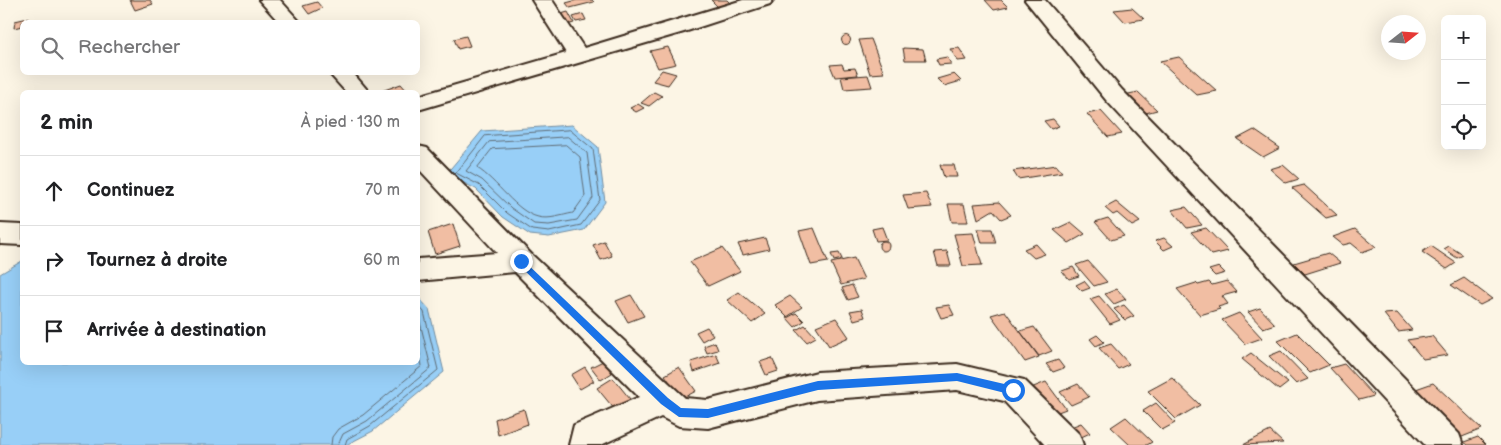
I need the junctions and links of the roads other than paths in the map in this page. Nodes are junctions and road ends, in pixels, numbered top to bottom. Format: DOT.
graph roads {
  1 [pos="269,0"];
  2 [pos="542,0"];
  3 [pos="763,0"];
  4 [pos="1034,0"];
  5 [pos="288,20"];
  6 [pos="578,55"];
  7 [pos="342,75"];
  8 [pos="356,90"];
  9 [pos="420,102"];
  10 [pos="420,156"];
  11 [pos="0,234"];
  12 [pos="20,235"];
  13 [pos="521,261"];
  14 [pos="420,270"];
  15 [pos="664,401"];
  16 [pos="585,445"];
  17 [pos="1067,445"];
  18 [pos="1447,445"];
  1 -- 5 [label="street"];
  2 -- 6 [label="street"];
  3 -- 6 [label="street"];
  4 -- 18 [label="street"];
  6 -- 9 [label="street"];
  7 -- 8 [label="street"];
  10 -- 13 [label="street"];
  11 -- 12 [label="street"];
  13 -- 14 [label="street"];
  13 -- 15 [label="street"];
  15 -- 16 [label="street"];
  15 -- 17 [label="street"];
}
